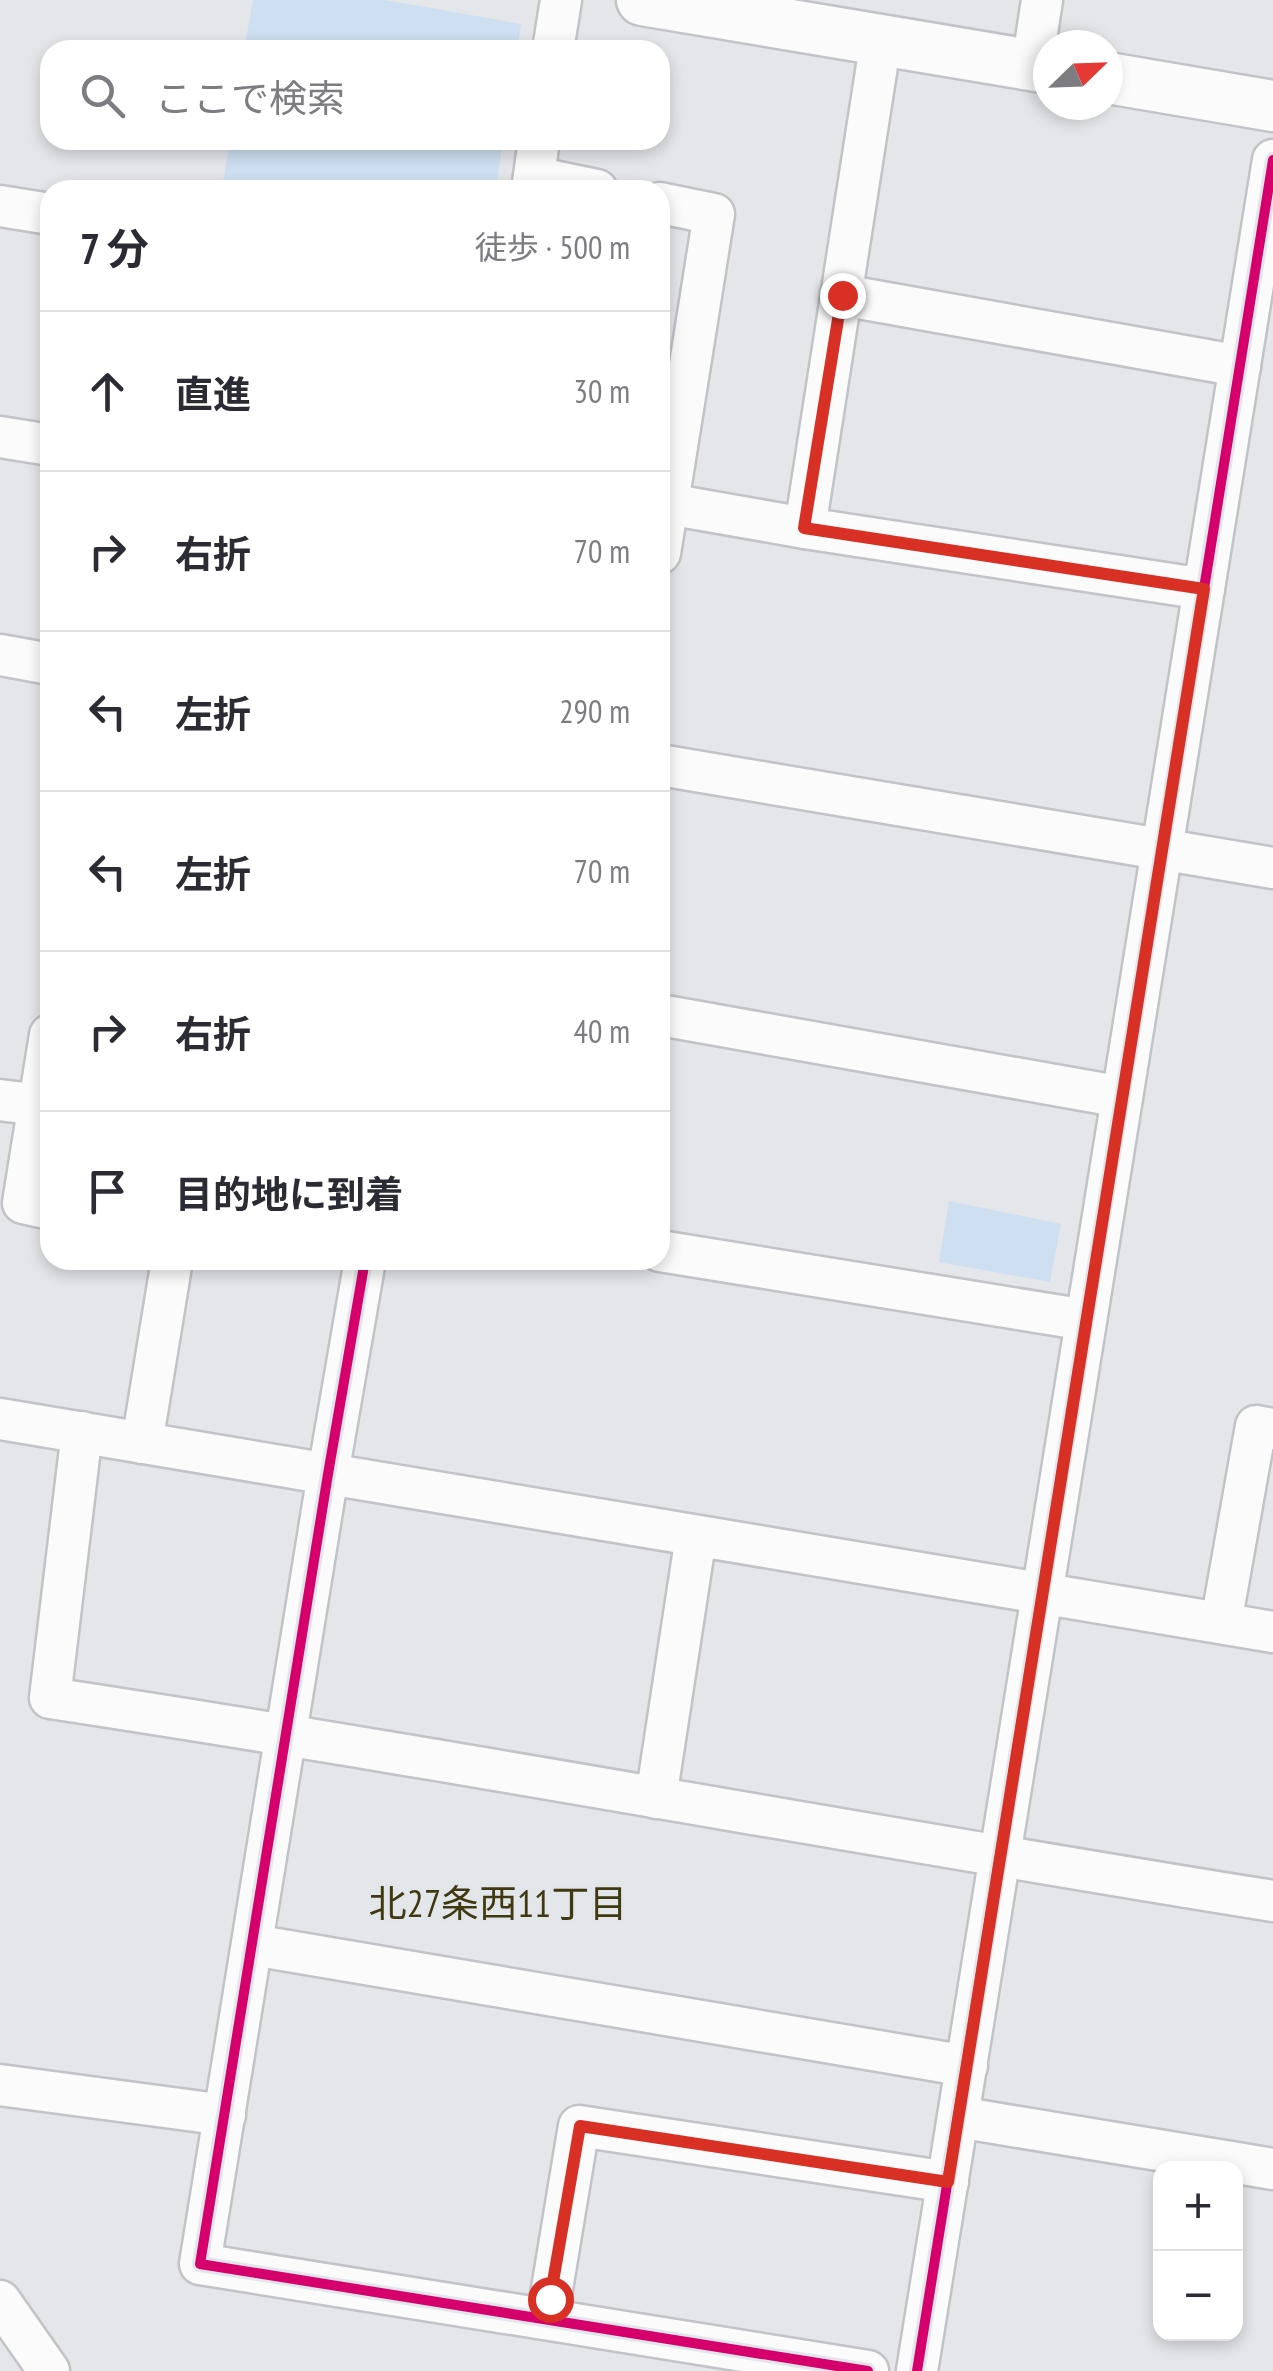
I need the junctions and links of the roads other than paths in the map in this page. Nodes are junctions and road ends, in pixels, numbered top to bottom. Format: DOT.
graph roads {
  1 [pos="560,0"];
  2 [pos="642,0"];
  3 [pos="1042,0"];
  4 [pos="794,13"];
  5 [pos="1041,30"];
  6 [pos="554,40"];
  7 [pos="881,40"];
  8 [pos="1033,66"];
  9 [pos="1123,81"];
  10 [pos="1273,106"];
  11 [pos="1273,160"];
  12 [pos="535,169"];
  13 [pos="567,180"];
  14 [pos="670,205"];
  15 [pos="0,206"];
  16 [pos="40,212"];
  17 [pos="842,295"];
  18 [pos="1240,366"];
  19 [pos="0,437"];
  20 [pos="40,444"];
  21 [pos="670,491"];
  22 [pos="670,504"];
  23 [pos="804,528"];
  24 [pos="1204,589"];
  25 [pos="0,655"];
  26 [pos="40,662"];
  27 [pos="670,768"];
  28 [pos="1162,850"];
  29 [pos="1273,868"];
  30 [pos="670,1016"];
  31 [pos="1122,1097"];
  32 [pos="0,1100"];
  33 [pos="40,1105"];
  34 [pos="40,1207"];
  35 [pos="670,1253"];
  36 [pos="170,1270"];
  37 [pos="363,1270"];
  38 [pos="1086,1320"];
  39 [pos="0,1419"];
  40 [pos="1273,1429"];
  41 [pos="82,1432"];
  42 [pos="142,1443"];
  43 [pos="328,1474"];
  44 [pos="696,1536"];
  45 [pos="1043,1593"];
  46 [pos="1221,1623"];
  47 [pos="1273,1632"];
  48 [pos="287,1734"];
  49 [pos="656,1798"];
  50 [pos="1000,1858"];
  51 [pos="1273,1901"];
  52 [pos="253,1945"];
  53 [pos="966,2066"];
  54 [pos="0,2085"];
  55 [pos="225,2115"];
  56 [pos="958,2117"];
  57 [pos="1273,2169"];
  58 [pos="948,2182"];
  59 [pos="0,2301"];
  60 [pos="547,2319"];
  61 [pos="49,2371"];
  62 [pos="868,2371"];
  63 [pos="918,2371"];
  1 -- 6 [label="street"];
  2 -- 4 [label="street"];
  3 -- 5 [label="street"];
  4 -- 7 [label="street"];
  7 -- 8 [label="street"];
  7 -- 17 [label="street"];
  9 -- 10 [label="street"];
  11 -- 18 [label="street"];
  12 -- 13 [label="street"];
  14 -- 21 [label="street"];
  15 -- 16 [label="street"];
  17 -- 18 [label="street"];
  17 -- 23 [label="street"];
  18 -- 24 [label="street"];
  19 -- 20 [label="street"];
  22 -- 23 [label="street"];
  23 -- 24 [label="street"];
  24 -- 28 [label="street"];
  25 -- 26 [label="street"];
  27 -- 28 [label="street"];
  28 -- 29 [label="street"];
  28 -- 31 [label="street"];
  30 -- 31 [label="street"];
  31 -- 38 [label="street"];
  32 -- 33 [label="street"];
  33 -- 34 [label="street"];
  35 -- 38 [label="street"];
  36 -- 42 [label="street"];
  37 -- 43 [label="street"];
  38 -- 45 [label="street"];
  39 -- 41 [label="street"];
  40 -- 46 [label="street"];
  41 -- 42 [label="street"];
  41 -- 48 [label="street"];
  42 -- 43 [label="street"];
  43 -- 44 [label="street"];
  43 -- 48 [label="street"];
  44 -- 45 [label="street"];
  44 -- 49 [label="street"];
  45 -- 46 [label="street"];
  45 -- 50 [label="street"];
  46 -- 47 [label="street"];
  48 -- 49 [label="street"];
  48 -- 52 [label="street"];
  49 -- 50 [label="street"];
  50 -- 51 [label="street"];
  50 -- 53 [label="street"];
  52 -- 53 [label="street"];
  52 -- 55 [label="street"];
  53 -- 56 [label="street"];
  54 -- 55 [label="street"];
  55 -- 60 [label="street"];
  56 -- 57 [label="street"];
  56 -- 58 [label="street"];
  58 -- 60 [label="street"];
  58 -- 63 [label="street"];
  59 -- 61 [label="street"];
  60 -- 62 [label="street"];
}
